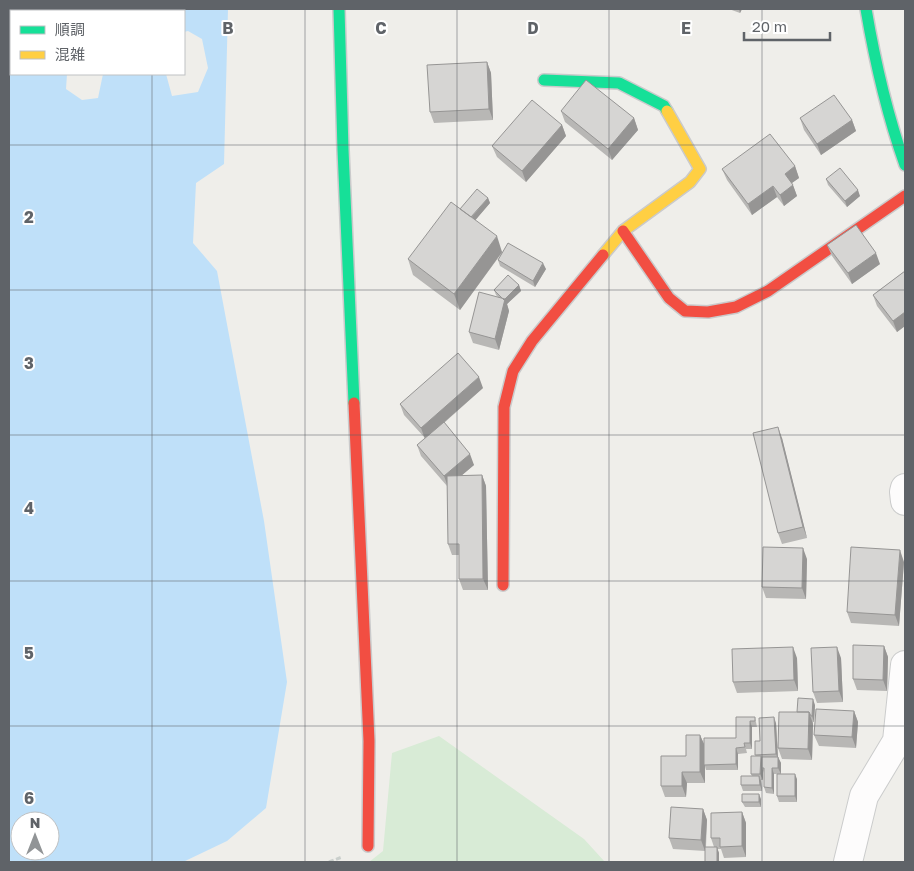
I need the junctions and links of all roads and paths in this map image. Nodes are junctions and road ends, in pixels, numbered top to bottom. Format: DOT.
graph roads {
  1 [pos="339,9"];
  2 [pos="866,9"];
  3 [pos="544,80"];
  4 [pos="905,165"];
  5 [pos="905,196"];
  6 [pos="623,231"];
  7 [pos="905,488"];
  8 [pos="905,501"];
  9 [pos="503,585"];
  10 [pos="905,665"];
  11 [pos="368,846"];
  12 [pos="848,862"];
  1 -- 11 [label="main road"];
  2 -- 4 [label="main road"];
  3 -- 6 [label="main road"];
  5 -- 6 [label="main road"];
  6 -- 9 [label="main road"];
  7 -- 8 [label="street"];
  10 -- 12 [label="street"];
}
